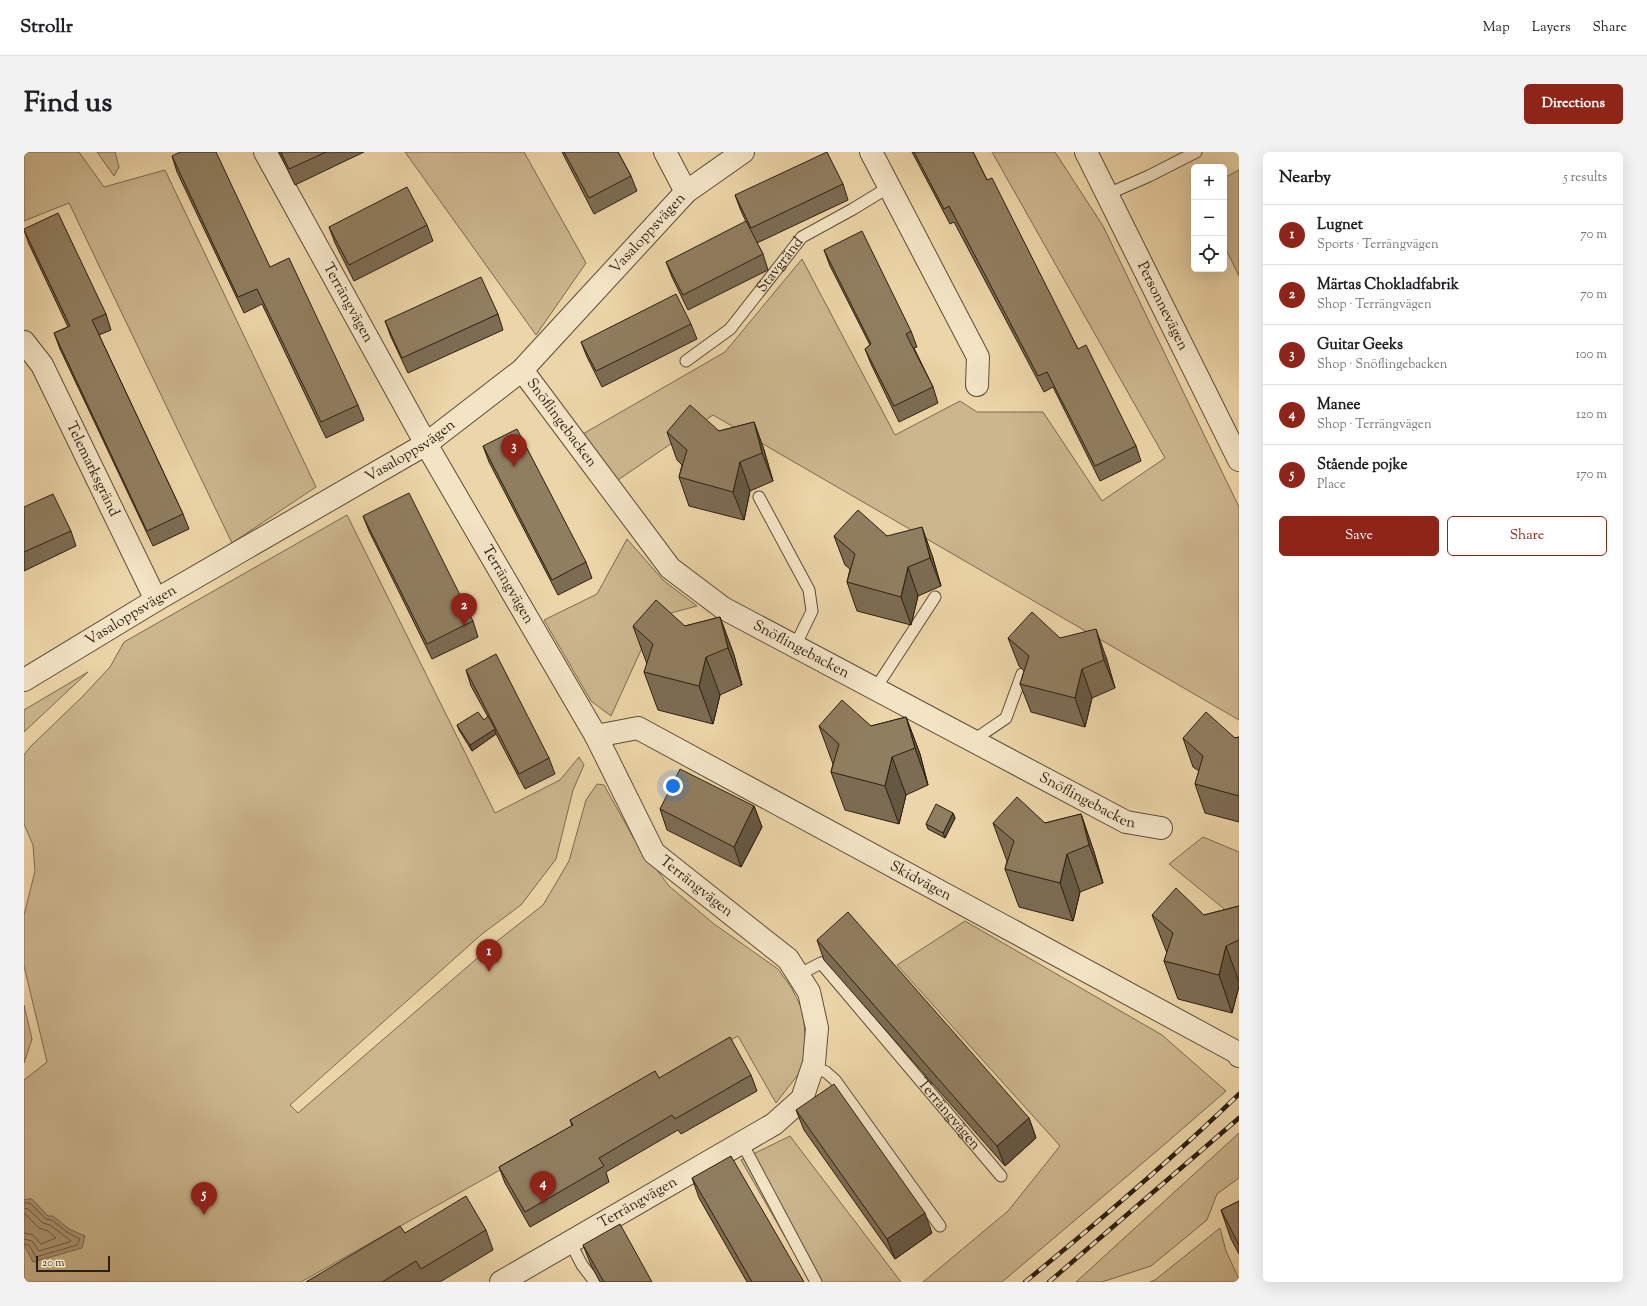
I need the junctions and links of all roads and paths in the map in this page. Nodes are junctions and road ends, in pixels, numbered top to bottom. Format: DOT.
graph roads {
  1 [pos="265,152"];
  2 [pos="665,152"];
  3 [pos="743,152"];
  4 [pos="871,152"];
  5 [pos="1086,152"];
  6 [pos="1196,152"];
  7 [pos="889,187"];
  8 [pos="686,192"];
  9 [pos="1108,194"];
  10 [pos="24,342"];
  11 [pos="686,361"];
  12 [pos="522,370"];
  13 [pos="977,385"];
  14 [pos="426,444"];
  15 [pos="1239,460"];
  16 [pos="759,497"];
  17 [pos="936,597"];
  18 [pos="156,600"];
  19 [pos="795,646"];
  20 [pos="1022,674"];
  21 [pos="24,680"];
  22 [pos="877,690"];
  23 [pos="596,736"];
  24 [pos="976,742"];
  25 [pos="1161,828"];
  26 [pos="798,975"];
  27 [pos="1239,1056"];
  28 [pos="813,1067"];
  29 [pos="742,1143"];
  30 [pos="1001,1176"];
  31 [pos="940,1226"];
  32 [pos="570,1242"];
  33 [pos="501,1282"];
  34 [pos="595,1282"];
  35 [pos="816,1282"];
  1 -- 14 [label="street, Terrängvägen"];
  2 -- 8 [label="street"];
  3 -- 8 [label="street, Vasaloppsvägen"];
  4 -- 7 [label="street"];
  5 -- 9 [label="street, Personnevägen"];
  6 -- 9 [label="lane"];
  7 -- 11 [label="lane, Stavgränd"];
  7 -- 13 [label="street"];
  8 -- 12 [label="street, Vasaloppsvägen"];
  9 -- 15 [label="street, Personnevägen"];
  10 -- 18 [label="street, Telemarksgränd"];
  12 -- 14 [label="street, Vasaloppsvägen"];
  12 -- 19 [label="street, Snöflingebacken"];
  14 -- 18 [label="street, Vasaloppsvägen"];
  14 -- 23 [label="street, Terrängvägen"];
  16 -- 19 [label="lane"];
  17 -- 22 [label="lane"];
  18 -- 21 [label="street, Vasaloppsvägen"];
  19 -- 22 [label="street, Snöflingebacken"];
  20 -- 24 [label="lane"];
  22 -- 24 [label="street, Snöflingebacken"];
  23 -- 26 [label="street, Terrängvägen"];
  23 -- 27 [label="street, Skidvägen"];
  24 -- 25 [label="street, Snöflingebacken"];
  26 -- 28 [label="street, Terrängvägen"];
  26 -- 30 [label="lane, Terrängvägen"];
  28 -- 29 [label="street, Terrängvägen"];
  28 -- 31 [label="lane"];
  29 -- 32 [label="street, Terrängvägen"];
  29 -- 35 [label="lane"];
  32 -- 33 [label="street, Terrängvägen"];
  32 -- 34 [label="lane"];
}
